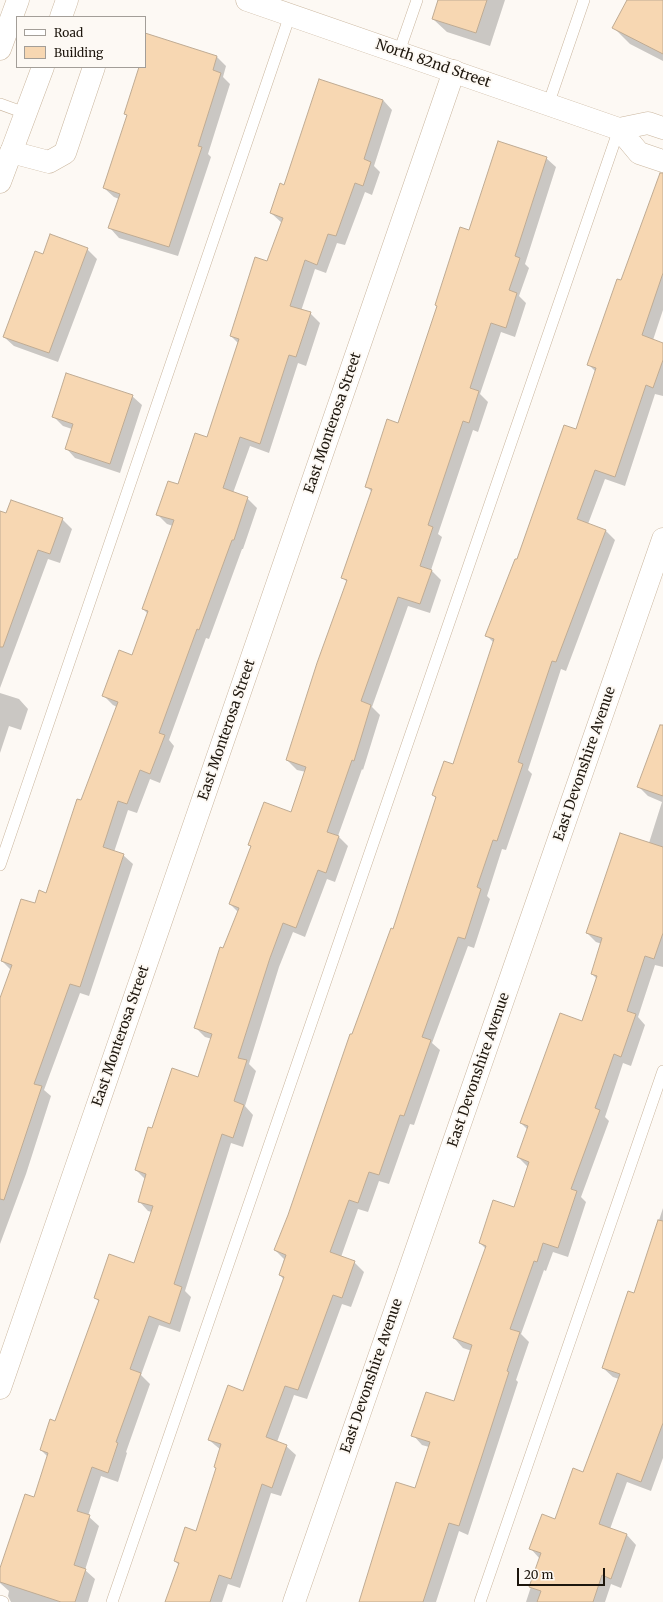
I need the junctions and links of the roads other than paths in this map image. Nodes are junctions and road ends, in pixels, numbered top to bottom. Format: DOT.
graph roads {
  1 [pos="18,0"];
  2 [pos="67,0"];
  3 [pos="247,0"];
  4 [pos="417,0"];
  5 [pos="584,0"];
  6 [pos="270,4"];
  7 [pos="290,15"];
  8 [pos="61,16"];
  9 [pos="0,50"];
  10 [pos="399,52"];
  11 [pos="43,68"];
  12 [pos="94,68"];
  13 [pos="454,71"];
  14 [pos="0,104"];
  15 [pos="548,105"];
  16 [pos="25,113"];
  17 [pos="663,128"];
  18 [pos="620,129"];
  19 [pos="12,152"];
  20 [pos="663,161"];
  21 [pos="0,182"];
  22 [pos="663,538"];
  23 [pos="0,865"];
  24 [pos="663,1072"];
  25 [pos="0,1388"];
  26 [pos="0,1601"];
  27 [pos="3,1602"];
  28 [pos="112,1602"];
  29 [pos="294,1602"];
  30 [pos="480,1602"];
  1 -- 9 [label="street"];
  2 -- 8 [label="street"];
  3 -- 6 [label="street, North 82nd Street"];
  4 -- 10 [label="lane"];
  5 -- 15 [label="lane"];
  6 -- 7 [label="street, North 82nd Street"];
  7 -- 10 [label="street, North 82nd Street"];
  7 -- 23 [label="lane"];
  10 -- 13 [label="street, North 82nd Street"];
  11 -- 16 [label="street"];
  12 -- 19 [label="street"];
  13 -- 15 [label="street, North 82nd Street"];
  13 -- 25 [label="street, East Monterosa Street"];
  14 -- 16 [label="lane"];
  15 -- 18 [label="street, North 82nd Street"];
  16 -- 19 [label="street"];
  17 -- 18 [label="street"];
  18 -- 20 [label="street"];
  18 -- 28 [label="lane"];
  19 -- 21 [label="street"];
  22 -- 29 [label="street, East Devonshire Avenue"];
  24 -- 30 [label="lane"];
  26 -- 27 [label="lane"];
}
